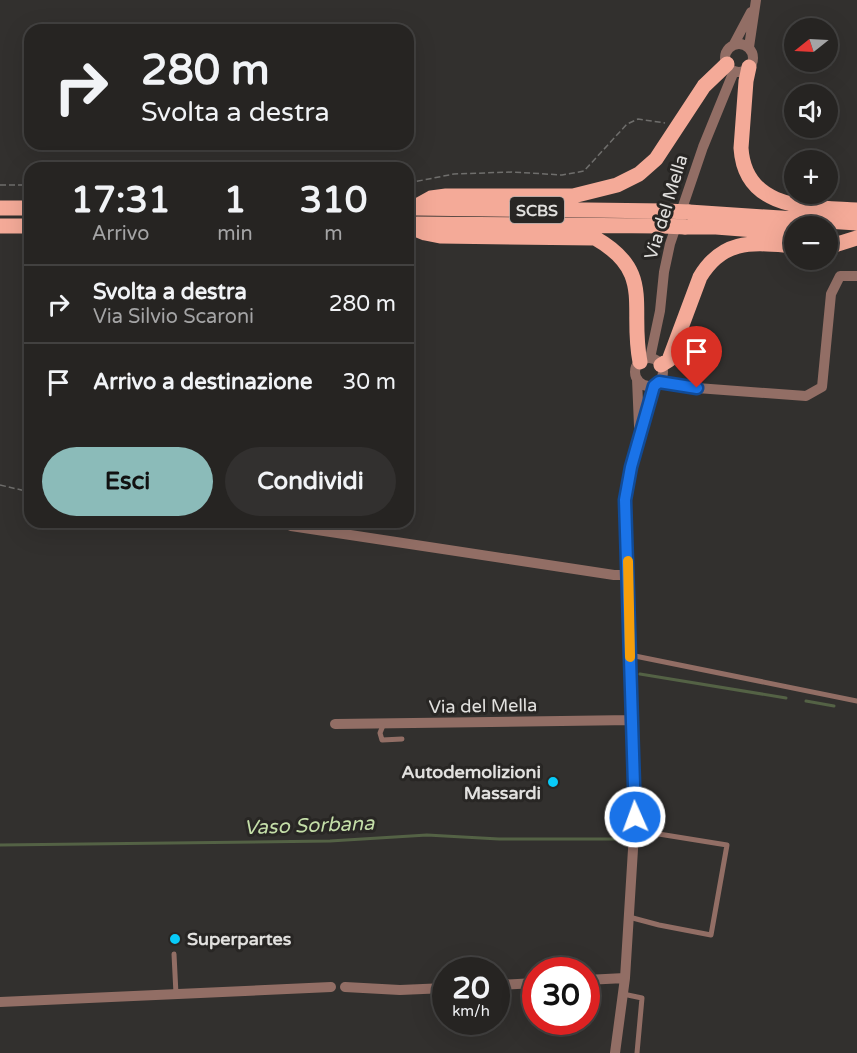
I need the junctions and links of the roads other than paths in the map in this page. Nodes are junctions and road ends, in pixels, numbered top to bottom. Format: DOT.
graph roads {
  1 [pos="756,2"];
  2 [pos="734,44"];
  3 [pos="748,47"];
  4 [pos="737,68"];
  5 [pos="414,206"];
  6 [pos="0,208"];
  7 [pos="24,208"];
  8 [pos="414,208"];
  9 [pos="857,210"];
  10 [pos="665,219"];
  11 [pos="687,219"];
  12 [pos="857,223"];
  13 [pos="414,225"];
  14 [pos="0,226"];
  15 [pos="24,226"];
  16 [pos="414,228"];
  17 [pos="784,232"];
  18 [pos="838,237"];
  19 [pos="857,238"];
  20 [pos="838,244"];
  21 [pos="784,245"];
  22 [pos="857,276"];
  23 [pos="655,371"];
  24 [pos="637,379"];
  25 [pos="640,438"];
  26 [pos="304,528"];
  27 [pos="629,575"];
  28 [pos="630,655"];
  29 [pos="857,701"];
  30 [pos="632,720"];
  31 [pos="384,723"];
  32 [pos="335,724"];
  33 [pos="402,739"];
  34 [pos="634,830"];
  35 [pos="629,917"];
  36 [pos="174,954"];
  37 [pos="626,978"];
  38 [pos="600,979"];
  39 [pos="331,987"];
  40 [pos="345,987"];
  41 [pos="432,989"];
  42 [pos="176,994"];
  43 [pos="623,994"];
  44 [pos="0,1002"];
  45 [pos="615,1053"];
  46 [pos="637,1053"];
  1 -- 2 [label="street, Via del Mella"];
  1 -- 3 [label="street, Via del Mella"];
  2 -- 3 [label="street"];
  2 -- 4 [label="street, Via del Mella"];
  3 -- 4 [label="street, Via del Mella"];
  4 -- 5 [label="main road"];
  4 -- 9 [label="main road"];
  4 -- 23 [label="street, Via del Mella"];
  6 -- 7 [label="main road"];
  8 -- 10 [label="main road, SCBS"];
  10 -- 11 [label="main road, SCBS, bridge"];
  10 -- 13 [label="main road, SCBS"];
  11 -- 12 [label="main road, SCBS"];
  11 -- 17 [label="main road, SCBS"];
  14 -- 15 [label="main road"];
  16 -- 23 [label="main road"];
  18 -- 19 [label="main road"];
  19 -- 20 [label="main road"];
  21 -- 23 [label="main road"];
  22 -- 23 [label="street"];
  23 -- 24 [label="street"];
  23 -- 24 [label="street, Via del Mella"];
  23 -- 25 [label="street, Via del Mella"];
  24 -- 25 [label="street, Via del Mella"];
  25 -- 27 [label="street, Via del Mella"];
  26 -- 27 [label="street"];
  27 -- 28 [label="street, Via del Mella"];
  28 -- 29 [label="lane"];
  28 -- 30 [label="street, Via del Mella"];
  30 -- 31 [label="street, Via del Mella"];
  30 -- 34 [label="street, Via del Mella"];
  31 -- 32 [label="street, Via del Mella"];
  31 -- 33 [label="lane"];
  34 -- 35 [label="street, Via del Mella"];
  34 -- 35 [label="lane"];
  35 -- 37 [label="street, Via del Mella"];
  36 -- 42 [label="lane"];
  37 -- 38 [label="street"];
  37 -- 43 [label="street, Via del Mella"];
  39 -- 42 [label="street"];
  40 -- 41 [label="street"];
  42 -- 44 [label="street"];
  43 -- 45 [label="street, Via del Mella"];
  43 -- 46 [label="lane"];
}
